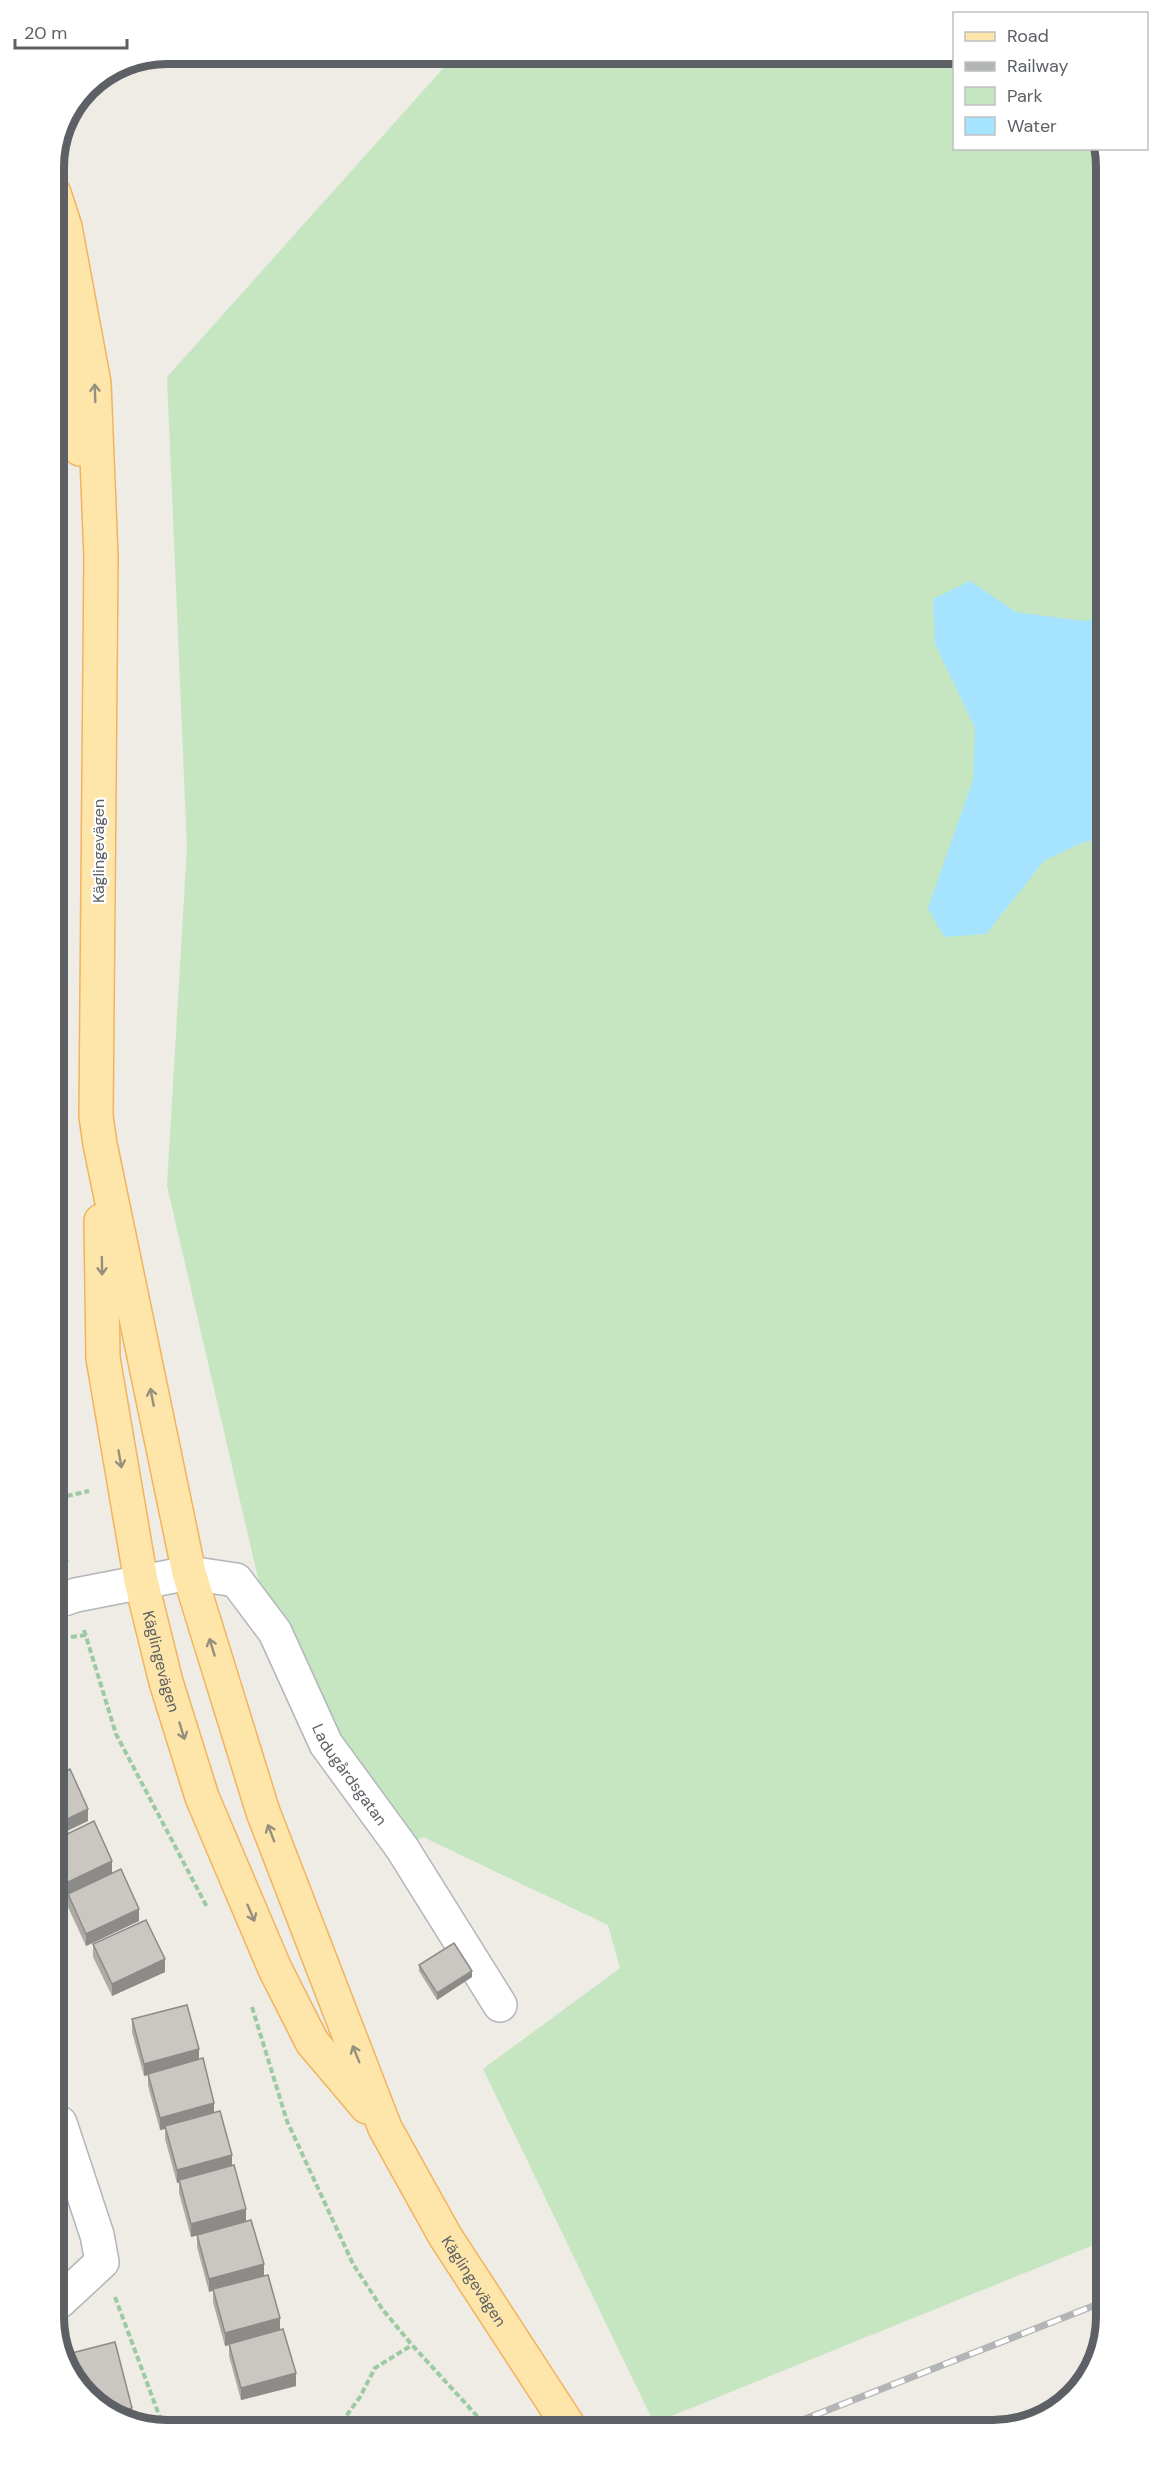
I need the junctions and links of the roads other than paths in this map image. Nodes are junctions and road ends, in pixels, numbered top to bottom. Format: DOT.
graph roads {
  1 [pos="65,227"];
  2 [pos="65,374"];
  3 [pos="101,557"];
  4 [pos="100,1144"];
  5 [pos="189,1573"];
  6 [pos="141,1581"];
  7 [pos="64,1599"];
  8 [pos="500,2005"];
  9 [pos="385,2128"];
  10 [pos="64,2135"];
  11 [pos="64,2297"];
  12 [pos="565,2420"];
  3 -- 1 [label="main road, Käglingevägen, one-way"];
  2 -- 3 [label="main road, Käglingevägen"];
  3 -- 4 [label="main road, Käglingevägen"];
  5 -- 4 [label="main road, Käglingevägen, one-way"];
  4 -- 6 [label="main road, Käglingevägen, one-way"];
  5 -- 6 [label="street, Ladugårdsgatan"];
  5 -- 8 [label="street, Ladugårdsgatan"];
  9 -- 5 [label="main road, Käglingevägen, one-way"];
  6 -- 7 [label="street, Ladugårdsgatan"];
  6 -- 9 [label="main road, Käglingevägen, one-way"];
  9 -- 12 [label="main road, Käglingevägen"];
  10 -- 11 [label="street"];
}
